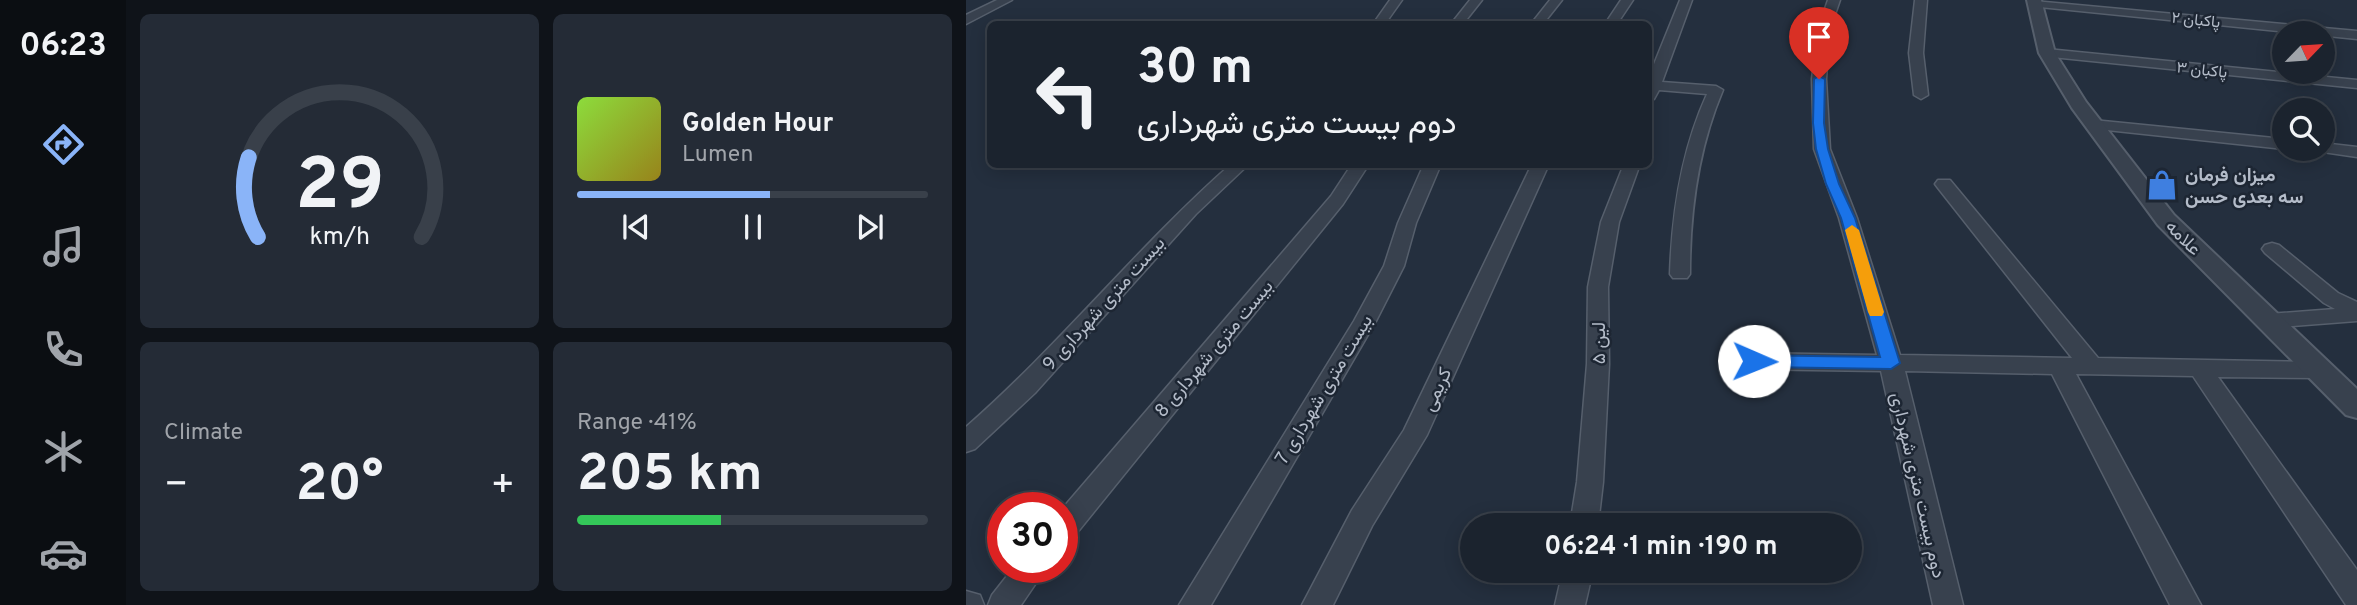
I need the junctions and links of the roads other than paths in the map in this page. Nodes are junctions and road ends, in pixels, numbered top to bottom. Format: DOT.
graph roads {
  1 [pos="1006,0"];
  2 [pos="1396,0"];
  3 [pos="1476,0"];
  4 [pos="1556,0"];
  5 [pos="1627,0"];
  6 [pos="1686,0"];
  7 [pos="1834,0"];
  8 [pos="1921,0"];
  9 [pos="2034,2"];
  10 [pos="966,20"];
  11 [pos="1381,21"];
  12 [pos="1459,21"];
  13 [pos="1538,21"];
  14 [pos="1613,21"];
  15 [pos="2357,35"];
  16 [pos="2047,53"];
  17 [pos="2357,84"];
  18 [pos="1652,87"];
  19 [pos="1652,92"];
  20 [pos="1921,95"];
  21 [pos="2093,125"];
  22 [pos="2272,143"];
  23 [pos="2335,149"];
  24 [pos="2357,152"];
  25 [pos="1237,168"];
  26 [pos="1358,168"];
  27 [pos="1431,168"];
  28 [pos="1539,168"];
  29 [pos="1630,168"];
  30 [pos="1944,184"];
  31 [pos="2272,249"];
  32 [pos="1680,274"];
  33 [pos="2357,312"];
  34 [pos="2268,321"];
  35 [pos="1754,361"];
  36 [pos="1891,363"];
  37 [pos="2060,366"];
  38 [pos="2092,367"];
  39 [pos="2200,368"];
  40 [pos="2319,370"];
  41 [pos="2357,407"];
  42 [pos="966,443"];
  43 [pos="1078,511"];
  44 [pos="1586,513"];
  45 [pos="1020,583"];
  46 [pos="1575,583"];
  47 [pos="2357,595"];
  48 [pos="1003,605"];
  49 [pos="1194,605"];
  50 [pos="1317,605"];
  51 [pos="1570,605"];
  52 [pos="1948,605"];
  53 [pos="2186,605"];
  1 -- 10 [label="street"];
  2 -- 11 [label="street"];
  3 -- 12 [label="street"];
  4 -- 13 [label="street"];
  5 -- 14 [label="street"];
  6 -- 18 [label="street"];
  7 -- 36 [label="street, دوم بیست متری شهرداری"];
  8 -- 20 [label="street"];
  9 -- 15 [label="street, پاکبان ۲"];
  9 -- 16 [label="street, علامه"];
  16 -- 17 [label="street, پاکبان ۳"];
  16 -- 21 [label="street, علامه"];
  19 -- 32 [label="street"];
  21 -- 22 [label="street"];
  21 -- 34 [label="street, علامه"];
  23 -- 24 [label="street"];
  25 -- 42 [label="street, بیست متری شهرداری 9"];
  26 -- 43 [label="street, بیست متری شهرداری 8"];
  27 -- 49 [label="street, بیست متری شهرداری 7"];
  28 -- 50 [label="street, کریمی"];
  29 -- 44 [label="street, لین ۵"];
  30 -- 38 [label="street"];
  31 -- 33 [label="street"];
  33 -- 34 [label="street"];
  34 -- 40 [label="street, علامه"];
  35 -- 36 [label="street"];
  36 -- 37 [label="street"];
  36 -- 52 [label="street, دوم بیست متری شهرداری"];
  37 -- 38 [label="street"];
  37 -- 53 [label="street"];
  38 -- 39 [label="street"];
  39 -- 40 [label="street"];
  39 -- 47 [label="street"];
  40 -- 41 [label="street, علامه"];
  45 -- 48 [label="street"];
  46 -- 51 [label="street"];
}
